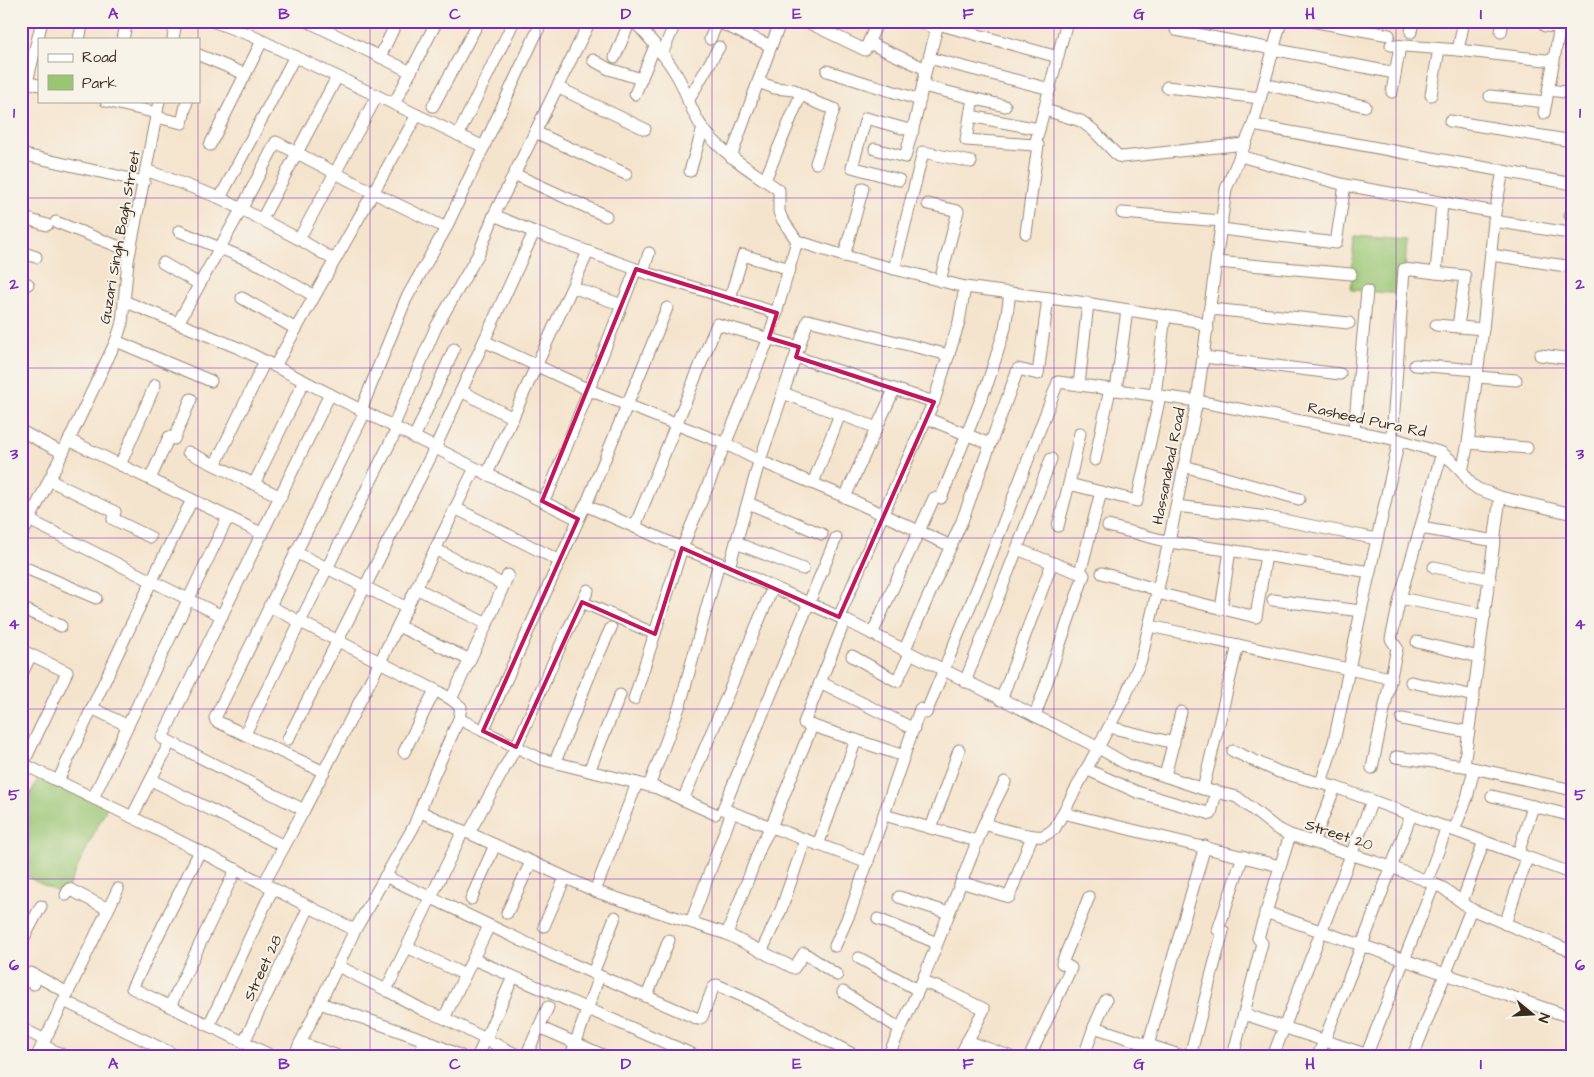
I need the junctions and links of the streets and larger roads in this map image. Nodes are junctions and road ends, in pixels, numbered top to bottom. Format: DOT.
graph roads {
  1 [pos="42,21"];
  2 [pos="83,21"];
  3 [pos="127,21"];
  4 [pos="176,21"];
  5 [pos="212,21"];
  6 [pos="307,21"];
  7 [pos="397,21"];
  8 [pos="437,21"];
  9 [pos="479,21"];
  10 [pos="514,21"];
  11 [pos="542,21"];
  12 [pos="590,21"];
  13 [pos="632,21"];
  14 [pos="676,21"];
  15 [pos="750,21"];
  16 [pos="781,21"];
  17 [pos="805,21"];
  18 [pos="878,21"];
  19 [pos="918,21"];
  20 [pos="1281,21"];
  21 [pos="1311,21"];
  22 [pos="1464,21"];
  23 [pos="718,22"];
  24 [pos="1063,22"];
  25 [pos="1561,24"];
  26 [pos="829,26"];
  27 [pos="1545,26"];
  28 [pos="1573,28"];
  29 [pos="936,29"];
  30 [pos="1176,30"];
  31 [pos="744,34"];
  32 [pos="79,38"];
  33 [pos="123,38"];
  34 [pos="173,38"];
  35 [pos="262,41"];
  36 [pos="1393,42"];
  37 [pos="869,43"];
  38 [pos="771,46"];
  39 [pos="1274,48"];
  40 [pos="1439,49"];
  41 [pos="658,50"];
  42 [pos="1458,50"];
  43 [pos="200,55"];
  44 [pos="295,56"];
  45 [pos="380,57"];
  46 [pos="615,57"];
  47 [pos="1058,57"];
  48 [pos="594,60"];
  49 [pos="1554,61"];
  50 [pos="927,64"];
  51 [pos="826,71"];
  52 [pos="411,72"];
  53 [pos="1395,73"];
  54 [pos="245,74"];
  55 [pos="337,77"];
  56 [pos="641,79"];
  57 [pos="24,82"];
  58 [pos="758,82"];
  59 [pos="1264,84"];
  60 [pos="38,85"];
  61 [pos="922,86"];
  62 [pos="557,87"];
  63 [pos="1167,87"];
  64 [pos="1050,89"];
  65 [pos="1549,90"];
  66 [pos="1392,92"];
  67 [pos="1573,93"];
  68 [pos="635,94"];
  69 [pos="801,94"];
  70 [pos="377,96"];
  71 [pos="1431,96"];
  72 [pos="1490,96"];
  73 [pos="973,98"];
  74 [pos="1260,98"];
  75 [pos="920,100"];
  76 [pos="688,101"];
  77 [pos="110,102"];
  78 [pos="159,102"];
  79 [pos="187,102"];
  80 [pos="394,104"];
  81 [pos="433,106"];
  82 [pos="1005,106"];
  83 [pos="1365,106"];
  84 [pos="1045,110"];
  85 [pos="156,115"];
  86 [pos="416,115"];
  87 [pos="970,116"];
  88 [pos="1450,121"];
  89 [pos="1253,125"];
  90 [pos="703,128"];
  91 [pos="645,129"];
  92 [pos="1039,129"];
  93 [pos="913,130"];
  94 [pos="534,132"];
  95 [pos="458,135"];
  96 [pos="1573,141"];
  97 [pos="1245,144"];
  98 [pos="210,145"];
  99 [pos="1035,145"];
  100 [pos="484,147"];
  101 [pos="875,149"];
  102 [pos="297,153"];
  103 [pos="21,154"];
  104 [pos="1240,156"];
  105 [pos="731,157"];
  106 [pos="971,162"];
  107 [pos="816,163"];
  108 [pos="146,170"];
  109 [pos="690,171"];
  110 [pos="1503,171"];
  111 [pos="335,173"];
  112 [pos="514,174"];
  113 [pos="626,174"];
  114 [pos="765,180"];
  115 [pos="899,180"];
  116 [pos="144,182"];
  117 [pos="1573,184"];
  118 [pos="1345,185"];
  119 [pos="863,188"];
  120 [pos="372,192"];
  121 [pos="220,198"];
  122 [pos="1442,203"];
  123 [pos="928,204"];
  124 [pos="242,208"];
  125 [pos="1122,213"];
  126 [pos="494,215"];
  127 [pos="606,216"];
  128 [pos="21,217"];
  129 [pos="1495,217"];
  130 [pos="262,219"];
  131 [pos="1222,225"];
  132 [pos="446,228"];
  133 [pos="179,231"];
  134 [pos="534,232"];
  135 [pos="1564,232"];
  136 [pos="1026,233"];
  137 [pos="299,239"];
  138 [pos="797,241"];
  139 [pos="220,246"];
  140 [pos="130,251"];
  141 [pos="21,252"];
  142 [pos="588,252"];
  143 [pos="650,253"];
  144 [pos="1491,255"];
  145 [pos="844,256"];
  146 [pos="36,257"];
  147 [pos="334,260"];
  148 [pos="1217,262"];
  149 [pos="163,263"];
  150 [pos="1573,267"];
  151 [pos="790,268"];
  152 [pos="894,269"];
  153 [pos="639,271"];
  154 [pos="1436,273"];
  155 [pos="1351,274"];
  156 [pos="940,281"];
  157 [pos="199,284"];
  158 [pos="966,287"];
  159 [pos="576,288"];
  160 [pos="1367,291"];
  161 [pos="1010,294"];
  162 [pos="314,296"];
  163 [pos="242,298"];
  164 [pos="730,298"];
  165 [pos="1048,298"];
  166 [pos="124,301"];
  167 [pos="1088,303"];
  168 [pos="622,305"];
  169 [pos="667,308"];
  170 [pos="1211,309"];
  171 [pos="1127,310"];
  172 [pos="777,313"];
  173 [pos="1165,316"];
  174 [pos="178,323"];
  175 [pos="1349,323"];
  176 [pos="1436,325"];
  177 [pos="1458,327"];
  178 [pos="296,328"];
  179 [pos="1208,329"];
  180 [pos="1483,329"];
  181 [pos="768,338"];
  182 [pos="116,341"];
  183 [pos="484,341"];
  184 [pos="454,349"];
  185 [pos="797,352"];
  186 [pos="948,354"];
  187 [pos="1540,354"];
  188 [pos="1204,357"];
  189 [pos="1573,359"];
  190 [pos="270,363"];
  191 [pos="537,365"];
  192 [pos="1415,365"];
  193 [pos="1340,374"];
  194 [pos="1477,374"];
  195 [pos="1516,380"];
  196 [pos="304,381"];
  197 [pos="212,382"];
  198 [pos="1079,385"];
  199 [pos="155,386"];
  200 [pos="589,390"];
  201 [pos="894,390"];
  202 [pos="1113,390"];
  203 [pos="461,391"];
  204 [pos="783,393"];
  205 [pos="330,394"];
  206 [pos="1158,396"];
  207 [pos="191,399"];
  208 [pos="1197,401"];
  209 [pos="934,402"];
  210 [pos="626,405"];
  211 [pos="363,411"];
  212 [pos="840,414"];
  213 [pos="513,418"];
  214 [pos="926,418"];
  215 [pos="676,424"];
  216 [pos="395,428"];
  217 [pos="877,428"];
  218 [pos="21,431"];
  219 [pos="1354,432"];
  220 [pos="1080,433"];
  221 [pos="967,434"];
  222 [pos="414,438"];
  223 [pos="1396,439"];
  224 [pos="69,440"];
  225 [pos="1468,443"];
  226 [pos="726,444"];
  227 [pos="990,444"];
  228 [pos="435,448"];
  229 [pos="1527,448"];
  230 [pos="188,452"];
  231 [pos="63,453"];
  232 [pos="1442,453"];
  233 [pos="1051,460"];
  234 [pos="1095,460"];
  235 [pos="760,461"];
  236 [pos="120,465"];
  237 [pos="215,465"];
  238 [pos="1184,466"];
  239 [pos="475,468"];
  240 [pos="1462,471"];
  241 [pos="487,474"];
  242 [pos="150,479"];
  243 [pos="49,480"];
  244 [pos="814,483"];
  245 [pos="254,484"];
  246 [pos="1069,484"];
  247 [pos="1101,492"];
  248 [pos="281,497"];
  249 [pos="846,497"];
  250 [pos="1500,497"];
  251 [pos="1299,499"];
  252 [pos="192,500"];
  253 [pos="542,502"];
  254 [pos="748,502"];
  255 [pos="586,505"];
  256 [pos="1176,506"];
  257 [pos="455,508"];
  258 [pos="883,514"];
  259 [pos="1573,514"];
  260 [pos="228,517"];
  261 [pos="578,519"];
  262 [pos="29,520"];
  263 [pos="1058,526"];
  264 [pos="1108,526"];
  265 [pos="637,528"];
  266 [pos="1421,528"];
  267 [pos="919,530"];
  268 [pos="263,534"];
  269 [pos="822,534"];
  270 [pos="22,536"];
  271 [pos="150,537"];
  272 [pos="836,538"];
  273 [pos="1377,539"];
  274 [pos="1495,541"];
  275 [pos="1169,542"];
  276 [pos="736,543"];
  277 [pos="951,546"];
  278 [pos="682,548"];
  279 [pos="435,549"];
  280 [pos="1016,549"];
  281 [pos="1230,550"];
  282 [pos="295,552"];
  283 [pos="1266,555"];
  284 [pos="560,561"];
  285 [pos="1052,563"];
  286 [pos="724,565"];
  287 [pos="21,566"];
  288 [pos="1434,567"];
  289 [pos="327,568"];
  290 [pos="803,569"];
  291 [pos="1370,572"];
  292 [pos="1080,573"];
  293 [pos="1102,573"];
  294 [pos="1490,579"];
  295 [pos="152,580"];
  296 [pos="774,587"];
  297 [pos="366,588"];
  298 [pos="416,588"];
  299 [pos="588,590"];
  300 [pos="1158,591"];
  301 [pos="96,598"];
  302 [pos="1400,598"];
  303 [pos="189,599"];
  304 [pos="1272,600"];
  305 [pos="582,602"];
  306 [pos="809,604"];
  307 [pos="270,606"];
  308 [pos="21,608"];
  309 [pos="407,608"];
  310 [pos="1221,608"];
  311 [pos="1361,611"];
  312 [pos="1485,615"];
  313 [pos="222,616"];
  314 [pos="842,619"];
  315 [pos="300,622"];
  316 [pos="487,624"];
  317 [pos="61,626"];
  318 [pos="398,626"];
  319 [pos="1150,626"];
  320 [pos="611,628"];
  321 [pos="655,634"];
  322 [pos="872,634"];
  323 [pos="338,641"];
  324 [pos="1416,642"];
  325 [pos="1238,645"];
  326 [pos="26,652"];
  327 [pos="907,652"];
  328 [pos="852,656"];
  329 [pos="1479,656"];
  330 [pos="470,660"];
  331 [pos="380,662"];
  332 [pos="1348,669"];
  333 [pos="943,670"];
  334 [pos="21,675"];
  335 [pos="1390,678"];
  336 [pos="820,682"];
  337 [pos="965,682"];
  338 [pos="1411,682"];
  339 [pos="435,690"];
  340 [pos="620,695"];
  341 [pos="1474,696"];
  342 [pos="451,699"];
  343 [pos="634,700"];
  344 [pos="1001,700"];
  345 [pos="92,708"];
  346 [pos="1181,712"];
  347 [pos="1034,716"];
  348 [pos="459,719"];
  349 [pos="1402,719"];
  350 [pos="128,726"];
  351 [pos="812,726"];
  352 [pos="1109,727"];
  353 [pos="914,728"];
  354 [pos="483,731"];
  355 [pos="1469,732"];
  356 [pos="245,734"];
  357 [pos="288,739"];
  358 [pos="856,740"];
  359 [pos="170,742"];
  360 [pos="1174,743"];
  361 [pos="516,747"];
  362 [pos="1097,747"];
  363 [pos="959,750"];
  364 [pos="1233,751"];
  365 [pos="404,752"];
  366 [pos="904,756"];
  367 [pos="1396,757"];
  368 [pos="555,762"];
  369 [pos="22,763"];
  370 [pos="1372,768"];
  371 [pos="1469,768"];
  372 [pos="1086,769"];
  373 [pos="589,771"];
  374 [pos="324,772"];
  375 [pos="1165,776"];
  376 [pos="151,780"];
  377 [pos="58,781"];
  378 [pos="1005,782"];
  379 [pos="637,783"];
  380 [pos="1321,783"];
  381 [pos="649,786"];
  382 [pos="1335,787"];
  383 [pos="1203,789"];
  384 [pos="1573,790"];
  385 [pos="1216,791"];
  386 [pos="1492,796"];
  387 [pos="93,798"];
  388 [pos="683,800"];
  389 [pos="1372,801"];
  390 [pos="1533,806"];
  391 [pos="304,810"];
  392 [pos="421,812"];
  393 [pos="732,812"];
  394 [pos="1063,813"];
  395 [pos="715,814"];
  396 [pos="884,815"];
  397 [pos="1410,815"];
  398 [pos="1573,816"];
  399 [pos="132,817"];
  400 [pos="984,824"];
  401 [pos="771,827"];
  402 [pos="931,828"];
  403 [pos="1451,828"];
  404 [pos="466,832"];
  405 [pos="1290,835"];
  406 [pos="1032,836"];
  407 [pos="805,840"];
  408 [pos="977,841"];
  409 [pos="1484,841"];
  410 [pos="1314,842"];
  411 [pos="495,845"];
  412 [pos="818,845"];
  413 [pos="284,846"];
  414 [pos="1205,846"];
  415 [pos="200,851"];
  416 [pos="1350,854"];
  417 [pos="1243,856"];
  418 [pos="1523,856"];
  419 [pos="530,862"];
  420 [pos="868,863"];
  421 [pos="1280,866"];
  422 [pos="1391,867"];
  423 [pos="236,870"];
  424 [pos="1573,874"];
  425 [pos="385,876"];
  426 [pos="267,878"];
  427 [pos="565,878"];
  428 [pos="961,882"];
  429 [pos="1430,882"];
  430 [pos="273,888"];
  431 [pos="118,889"];
  432 [pos="595,890"];
  433 [pos="66,895"];
  434 [pos="899,897"];
  435 [pos="1089,897"];
  436 [pos="430,898"];
  437 [pos="471,899"];
  438 [pos="41,906"];
  439 [pos="309,906"];
  440 [pos="1467,906"];
  441 [pos="108,909"];
  442 [pos="1266,912"];
  443 [pos="507,913"];
  444 [pos="949,913"];
  445 [pos="615,917"];
  446 [pos="878,919"];
  447 [pos="691,922"];
  448 [pos="1505,924"];
  449 [pos="489,926"];
  450 [pos="544,926"];
  451 [pos="355,930"];
  452 [pos="1322,930"];
  453 [pos="727,934"];
  454 [pos="669,940"];
  455 [pos="21,943"];
  456 [pos="937,943"];
  457 [pos="1362,945"];
  458 [pos="835,946"];
  459 [pos="407,947"];
  460 [pos="761,952"];
  461 [pos="1573,952"];
  462 [pos="859,958"];
  463 [pos="1404,959"];
  464 [pos="473,960"];
  465 [pos="338,966"];
  466 [pos="1446,974"];
  467 [pos="465,975"];
  468 [pos="596,975"];
  469 [pos="837,976"];
  470 [pos="513,977"];
  471 [pos="29,978"];
  472 [pos="920,986"];
  473 [pos="386,990"];
  474 [pos="843,992"];
  475 [pos="648,996"];
  476 [pos="66,997"];
  477 [pos="1106,1000"];
  478 [pos="320,1003"];
  479 [pos="170,1006"];
  480 [pos="548,1007"];
  481 [pos="587,1010"];
  482 [pos="1244,1014"];
  483 [pos="444,1018"];
  484 [pos="1573,1018"];
  485 [pos="209,1025"];
  486 [pos="539,1027"];
  487 [pos="1094,1027"];
  488 [pos="1284,1027"];
  489 [pos="21,1028"];
  490 [pos="900,1030"];
  491 [pos="485,1039"];
  492 [pos="425,1040"];
  493 [pos="1324,1040"];
  494 [pos="967,1041"];
  495 [pos="44,1042"];
  496 [pos="244,1042"];
  497 [pos="300,1043"];
  498 [pos="575,1043"];
  499 [pos="1147,1050"];
  500 [pos="1368,1055"];
  501 [pos="37,1056"];
  502 [pos="66,1056"];
  503 [pos="176,1056"];
  504 [pos="272,1056"];
  505 [pos="294,1056"];
  506 [pos="338,1056"];
  507 [pos="419,1056"];
  508 [pos="462,1056"];
  509 [pos="478,1056"];
  510 [pos="519,1056"];
  511 [pos="526,1056"];
  512 [pos="571,1056"];
  513 [pos="604,1056"];
  514 [pos="696,1056"];
  515 [pos="856,1056"];
  516 [pos="888,1056"];
  517 [pos="960,1056"];
  518 [pos="1010,1056"];
  519 [pos="1030,1056"];
  520 [pos="1084,1056"];
  521 [pos="1182,1056"];
  522 [pos="1190,1056"];
  523 [pos="1233,1056"];
  524 [pos="1273,1056"];
  525 [pos="1318,1056"];
  526 [pos="1413,1056"];
  1 -- 57 [label="street"];
  2 -- 32 [label="street"];
  3 -- 33 [label="street"];
  4 -- 34 [label="street"];
  5 -- 35 [label="street"];
  6 -- 45 [label="street"];
  7 -- 45 [label="street"];
  8 -- 52 [label="street"];
  9 -- 81 [label="street"];
  10 -- 95 [label="street"];
  11 -- 100 [label="street"];
  12 -- 62 [label="street"];
  13 -- 41 [label="street"];
  13 -- 46 [label="street"];
  14 -- 41 [label="street"];
  15 -- 31 [label="street"];
  16 -- 38 [label="street"];
  17 -- 26 [label="street"];
  18 -- 37 [label="street"];
  19 -- 29 [label="street"];
  20 -- 39 [label="street, Hassanabad Road"];
  21 -- 36 [label="street"];
  22 -- 42 [label="street"];
  23 -- 31 [label="street"];
  23 -- 76 [label="street"];
  24 -- 47 [label="street"];
  25 -- 27 [label="street"];
  25 -- 28 [label="street"];
  25 -- 49 [label="street"];
  26 -- 37 [label="street"];
  29 -- 47 [label="street"];
  29 -- 50 [label="street"];
  30 -- 39 [label="street"];
  31 -- 38 [label="street"];
  35 -- 44 [label="street"];
  35 -- 54 [label="street"];
  36 -- 40 [label="street"];
  36 -- 53 [label="street"];
  37 -- 50 [label="street"];
  38 -- 58 [label="street"];
  39 -- 53 [label="street"];
  39 -- 59 [label="street, Hassanabad Road"];
  40 -- 42 [label="street"];
  40 -- 71 [label="street"];
  41 -- 56 [label="street"];
  41 -- 76 [label="street"];
  42 -- 49 [label="street"];
  43 -- 54 [label="street"];
  44 -- 55 [label="street"];
  44 -- 121 [label="street"];
  45 -- 52 [label="street"];
  47 -- 64 [label="street"];
  48 -- 56 [label="street"];
  49 -- 65 [label="street"];
  50 -- 61 [label="street"];
  50 -- 64 [label="street"];
  51 -- 75 [label="street"];
  52 -- 80 [label="street"];
  53 -- 66 [label="street"];
  54 -- 98 [label="street"];
  55 -- 70 [label="street"];
  55 -- 102 [label="street"];
  56 -- 68 [label="street"];
  57 -- 60 [label="street"];
  58 -- 69 [label="street"];
  58 -- 105 [label="street"];
  59 -- 74 [label="street, Hassanabad Road"];
  59 -- 83 [label="street"];
  61 -- 73 [label="street"];
  61 -- 75 [label="street"];
  62 -- 91 [label="street"];
  62 -- 94 [label="street"];
  63 -- 74 [label="street"];
  64 -- 84 [label="street"];
  65 -- 67 [label="street"];
  65 -- 72 [label="street"];
  69 -- 107 [label="street"];
  69 -- 114 [label="street"];
  70 -- 80 [label="street"];
  70 -- 111 [label="street"];
  73 -- 82 [label="street"];
  73 -- 87 [label="street"];
  74 -- 89 [label="street, Hassanabad Road"];
  75 -- 93 [label="street"];
  76 -- 90 [label="street"];
  77 -- 85 [label="street"];
  78 -- 85 [label="street, Guzari Singh Bagh Street"];
  79 -- 85 [label="street"];
  80 -- 86 [label="street"];
  84 -- 92 [label="street"];
  84 -- 97 [label="street"];
  85 -- 108 [label="street, Guzari Singh Bagh Street"];
  86 -- 95 [label="street"];
  86 -- 120 [label="street"];
  87 -- 92 [label="street"];
  87 -- 99 [label="street"];
  88 -- 96 [label="street"];
  89 -- 97 [label="street, Hassanabad Road"];
  89 -- 110 [label="street"];
  90 -- 105 [label="street"];
  90 -- 109 [label="street"];
  92 -- 99 [label="street"];
  93 -- 101 [label="street"];
  93 -- 115 [label="street"];
  94 -- 112 [label="street"];
  94 -- 113 [label="street"];
  95 -- 100 [label="street"];
  97 -- 104 [label="street, Hassanabad Road"];
  99 -- 136 [label="street"];
  100 -- 132 [label="street"];
  102 -- 111 [label="street"];
  102 -- 124 [label="street"];
  102 -- 130 [label="street"];
  103 -- 116 [label="street"];
  104 -- 118 [label="street"];
  104 -- 131 [label="street, Hassanabad Road"];
  105 -- 114 [label="street"];
  106 -- 152 [label="street"];
  108 -- 116 [label="street, Guzari Singh Bagh Street"];
  108 -- 121 [label="street"];
  110 -- 117 [label="street"];
  110 -- 129 [label="street"];
  111 -- 120 [label="street"];
  111 -- 137 [label="street"];
  112 -- 126 [label="street"];
  112 -- 127 [label="street"];
  114 -- 138 [label="street"];
  116 -- 140 [label="street, Guzari Singh Bagh Street"];
  118 -- 122 [label="street"];
  118 -- 131 [label="street"];
  119 -- 145 [label="street"];
  120 -- 132 [label="street"];
  120 -- 147 [label="street"];
  121 -- 124 [label="street"];
  122 -- 129 [label="street"];
  122 -- 154 [label="street"];
  123 -- 156 [label="street"];
  124 -- 130 [label="street"];
  124 -- 139 [label="street"];
  125 -- 131 [label="street"];
  126 -- 134 [label="street"];
  126 -- 216 [label="street"];
  128 -- 140 [label="street"];
  129 -- 135 [label="street"];
  129 -- 144 [label="street"];
  130 -- 137 [label="street"];
  131 -- 148 [label="street, Hassanabad Road"];
  132 -- 211 [label="street"];
  133 -- 139 [label="street"];
  134 -- 142 [label="street"];
  134 -- 183 [label="street"];
  137 -- 147 [label="street"];
  138 -- 145 [label="street"];
  138 -- 151 [label="street"];
  139 -- 157 [label="street"];
  139 -- 162 [label="street"];
  140 -- 166 [label="street, Guzari Singh Bagh Street"];
  141 -- 146 [label="street"];
  142 -- 153 [label="street"];
  142 -- 191 [label="street"];
  143 -- 153 [label="street"];
  144 -- 150 [label="street"];
  144 -- 180 [label="street"];
  145 -- 152 [label="street"];
  147 -- 162 [label="street"];
  148 -- 155 [label="street"];
  148 -- 170 [label="street, Hassanabad Road"];
  149 -- 157 [label="street"];
  151 -- 164 [label="street"];
  151 -- 172 [label="street"];
  152 -- 156 [label="street"];
  153 -- 164 [label="street"];
  153 -- 168 [label="street"];
  154 -- 177 [label="street"];
  154 -- 223 [label="street"];
  156 -- 158 [label="street"];
  157 -- 174 [label="street"];
  158 -- 161 [label="street"];
  158 -- 186 [label="street"];
  159 -- 168 [label="street"];
  160 -- 219 [label="street"];
  161 -- 165 [label="street"];
  161 -- 221 [label="street"];
  162 -- 178 [label="street"];
  163 -- 178 [label="street"];
  164 -- 172 [label="street"];
  165 -- 167 [label="street"];
  165 -- 227 [label="street"];
  166 -- 174 [label="street"];
  166 -- 182 [label="street, Guzari Singh Bagh Street"];
  167 -- 171 [label="street"];
  167 -- 198 [label="street"];
  168 -- 200 [label="street"];
  169 -- 210 [label="street"];
  170 -- 175 [label="street"];
  170 -- 179 [label="street, Hassanabad Road"];
  171 -- 173 [label="street"];
  171 -- 202 [label="street"];
  172 -- 181 [label="street"];
  173 -- 179 [label="street"];
  173 -- 206 [label="street"];
  174 -- 190 [label="street"];
  176 -- 177 [label="street"];
  177 -- 180 [label="street"];
  178 -- 190 [label="street"];
  179 -- 188 [label="street, Hassanabad Road"];
  180 -- 194 [label="street"];
  181 -- 185 [label="street"];
  181 -- 215 [label="street"];
  181 -- 226 [label="street"];
  182 -- 197 [label="street"];
  182 -- 224 [label="street, Guzari Singh Bagh Street"];
  183 -- 191 [label="street"];
  183 -- 203 [label="street"];
  184 -- 222 [label="street"];
  185 -- 186 [label="street"];
  185 -- 201 [label="street"];
  185 -- 204 [label="street"];
  186 -- 209 [label="street"];
  187 -- 189 [label="street"];
  188 -- 193 [label="street"];
  188 -- 208 [label="street, Hassanabad Road"];
  190 -- 196 [label="street"];
  190 -- 237 [label="street"];
  191 -- 200 [label="street"];
  191 -- 213 [label="street"];
  192 -- 194 [label="street"];
  194 -- 195 [label="street"];
  194 -- 225 [label="street"];
  196 -- 205 [label="street"];
  196 -- 245 [label="street"];
  198 -- 202 [label="street, Rasheed Pura Rd"];
  198 -- 333 [label="street, Rasheed Pura Rd"];
  199 -- 236 [label="street"];
  200 -- 210 [label="street"];
  200 -- 253 [label="street"];
  201 -- 209 [label="street"];
  201 -- 217 [label="street"];
  202 -- 206 [label="street, Rasheed Pura Rd"];
  202 -- 234 [label="street"];
  203 -- 213 [label="street"];
  203 -- 228 [label="street"];
  204 -- 212 [label="street"];
  204 -- 235 [label="street"];
  205 -- 211 [label="street"];
  205 -- 248 [label="street"];
  206 -- 208 [label="street, Rasheed Pura Rd"];
  206 -- 247 [label="street"];
  207 -- 242 [label="street"];
  208 -- 219 [label="street, Rasheed Pura Rd"];
  208 -- 238 [label="street, Hassanabad Road"];
  209 -- 214 [label="street"];
  210 -- 215 [label="street"];
  210 -- 255 [label="street"];
  211 -- 216 [label="street"];
  211 -- 282 [label="street"];
  212 -- 217 [label="street"];
  212 -- 244 [label="street"];
  213 -- 241 [label="street"];
  214 -- 221 [label="street"];
  214 -- 258 [label="street"];
  215 -- 226 [label="street"];
  215 -- 265 [label="street"];
  216 -- 222 [label="street"];
  216 -- 289 [label="street"];
  217 -- 249 [label="street"];
  218 -- 231 [label="street"];
  219 -- 223 [label="street, Rasheed Pura Rd"];
  220 -- 246 [label="street"];
  221 -- 227 [label="street"];
  221 -- 267 [label="street"];
  222 -- 228 [label="street"];
  223 -- 232 [label="street, Rasheed Pura Rd"];
  223 -- 273 [label="street"];
  224 -- 231 [label="street, Guzari Singh Bagh Street"];
  224 -- 236 [label="street"];
  225 -- 229 [label="street"];
  225 -- 240 [label="street"];
  226 -- 235 [label="street"];
  226 -- 278 [label="street"];
  227 -- 277 [label="street"];
  228 -- 239 [label="street"];
  228 -- 297 [label="street"];
  230 -- 237 [label="street"];
  231 -- 243 [label="street, Guzari Singh Bagh Street"];
  232 -- 240 [label="street, Rasheed Pura Rd"];
  232 -- 266 [label="street"];
  233 -- 280 [label="street"];
  235 -- 244 [label="street"];
  235 -- 254 [label="street"];
  236 -- 242 [label="street"];
  237 -- 245 [label="street"];
  238 -- 251 [label="street"];
  238 -- 256 [label="street, Hassanabad Road"];
  239 -- 241 [label="street"];
  239 -- 257 [label="street"];
  240 -- 250 [label="street, Rasheed Pura Rd"];
  241 -- 253 [label="street"];
  242 -- 252 [label="street"];
  243 -- 262 [label="street, Guzari Singh Bagh Street"];
  243 -- 271 [label="street"];
  244 -- 249 [label="street"];
  245 -- 248 [label="street"];
  246 -- 247 [label="street"];
  246 -- 263 [label="street"];
  247 -- 292 [label="street"];
  248 -- 268 [label="street"];
  249 -- 258 [label="street"];
  250 -- 259 [label="street, Rasheed Pura Rd"];
  250 -- 274 [label="street"];
  252 -- 260 [label="street"];
  252 -- 295 [label="street"];
  253 -- 261 [label="street"];
  254 -- 269 [label="street"];
  254 -- 276 [label="street"];
  255 -- 261 [label="street"];
  255 -- 265 [label="street, Street 20"];
  256 -- 273 [label="street"];
  256 -- 275 [label="street, Hassanabad Road"];
  257 -- 279 [label="street"];
  257 -- 284 [label="street"];
  258 -- 267 [label="street"];
  258 -- 314 [label="street"];
  260 -- 268 [label="street"];
  260 -- 303 [label="street"];
  261 -- 284 [label="street"];
  262 -- 270 [label="street, Guzari Singh Bagh Street"];
  262 -- 295 [label="street"];
  264 -- 275 [label="street"];
  265 -- 278 [label="street, Street 20"];
  266 -- 274 [label="street"];
  266 -- 302 [label="street"];
  267 -- 277 [label="street"];
  267 -- 322 [label="street"];
  268 -- 313 [label="street"];
  272 -- 306 [label="street"];
  273 -- 291 [label="street"];
  274 -- 294 [label="street"];
  275 -- 281 [label="street"];
  275 -- 300 [label="street, Hassanabad Road"];
  276 -- 286 [label="street"];
  276 -- 290 [label="street"];
  277 -- 327 [label="street"];
  278 -- 286 [label="street, Street 20"];
  278 -- 321 [label="street"];
  279 -- 298 [label="street"];
  279 -- 316 [label="street"];
  280 -- 285 [label="street"];
  280 -- 337 [label="street"];
  281 -- 283 [label="street"];
  281 -- 310 [label="street"];
  282 -- 289 [label="street"];
  282 -- 307 [label="street"];
  283 -- 291 [label="street"];
  283 -- 310 [label="street"];
  284 -- 354 [label="street"];
  285 -- 292 [label="street"];
  285 -- 344 [label="street"];
  286 -- 296 [label="street, Street 20"];
  286 -- 381 [label="street"];
  287 -- 301 [label="street"];
  288 -- 294 [label="street"];
  289 -- 297 [label="street"];
  289 -- 315 [label="street"];
  291 -- 311 [label="street"];
  292 -- 347 [label="street"];
  293 -- 300 [label="street"];
  294 -- 312 [label="street"];
  295 -- 303 [label="street"];
  295 -- 345 [label="street"];
  296 -- 306 [label="street, Street 20"];
  296 -- 388 [label="street"];
  297 -- 309 [label="street"];
  297 -- 323 [label="street"];
  298 -- 309 [label="street"];
  298 -- 316 [label="street"];
  299 -- 305 [label="street"];
  300 -- 310 [label="street"];
  300 -- 319 [label="street, Hassanabad Road"];
  302 -- 312 [label="street"];
  302 -- 335 [label="street"];
  303 -- 313 [label="street"];
  303 -- 350 [label="street"];
  304 -- 311 [label="street"];
  305 -- 321 [label="street"];
  305 -- 361 [label="street"];
  306 -- 314 [label="street, Street 20"];
  306 -- 393 [label="street"];
  307 -- 315 [label="street"];
  307 -- 356 [label="street"];
  308 -- 317 [label="street"];
  309 -- 318 [label="street"];
  311 -- 332 [label="street"];
  312 -- 329 [label="street"];
  313 -- 359 [label="street"];
  314 -- 322 [label="street, Street 20"];
  314 -- 336 [label="street"];
  315 -- 323 [label="street"];
  315 -- 356 [label="street"];
  316 -- 330 [label="street"];
  318 -- 330 [label="street"];
  318 -- 331 [label="street"];
  319 -- 325 [label="street"];
  319 -- 352 [label="street, Hassanabad Road"];
  320 -- 368 [label="street"];
  321 -- 343 [label="street"];
  322 -- 327 [label="street, Street 20"];
  323 -- 331 [label="street"];
  323 -- 357 [label="street"];
  324 -- 329 [label="street"];
  325 -- 332 [label="street"];
  325 -- 383 [label="street"];
  326 -- 334 [label="street"];
  326 -- 369 [label="street"];
  327 -- 328 [label="street"];
  327 -- 333 [label="street, Street 20"];
  329 -- 341 [label="street"];
  330 -- 342 [label="street"];
  331 -- 339 [label="street"];
  331 -- 374 [label="street"];
  332 -- 335 [label="street"];
  332 -- 380 [label="street"];
  333 -- 337 [label="street, Street 20"];
  333 -- 353 [label="street"];
  335 -- 370 [label="street"];
  336 -- 351 [label="street"];
  336 -- 353 [label="street"];
  337 -- 344 [label="street, Street 20"];
  338 -- 341 [label="street"];
  339 -- 342 [label="street"];
  339 -- 365 [label="street"];
  340 -- 373 [label="street"];
  341 -- 355 [label="street"];
  342 -- 348 [label="street"];
  344 -- 347 [label="street, Street 20"];
  345 -- 350 [label="street"];
  345 -- 377 [label="street"];
  346 -- 360 [label="street"];
  347 -- 362 [label="street, Street 20"];
  348 -- 354 [label="street"];
  348 -- 392 [label="street"];
  349 -- 355 [label="street"];
  350 -- 387 [label="street"];
  351 -- 358 [label="street"];
  351 -- 401 [label="street"];
  352 -- 360 [label="street"];
  352 -- 362 [label="street, Hassanabad Road"];
  353 -- 366 [label="street"];
  354 -- 361 [label="street"];
  355 -- 371 [label="street"];
  356 -- 374 [label="street"];
  358 -- 366 [label="street"];
  358 -- 412 [label="street"];
  359 -- 376 [label="street"];
  359 -- 391 [label="street"];
  360 -- 375 [label="street"];
  361 -- 368 [label="street"];
  361 -- 404 [label="street"];
  362 -- 372 [label="street, Hassanabad Road"];
  362 -- 375 [label="street, Street 20"];
  363 -- 402 [label="street"];
  364 -- 380 [label="street"];
  366 -- 396 [label="street"];
  367 -- 371 [label="street"];
  368 -- 373 [label="street"];
  369 -- 377 [label="street"];
  371 -- 384 [label="street"];
  371 -- 403 [label="street"];
  372 -- 385 [label="street"];
  372 -- 394 [label="street, Hassanabad Road"];
  373 -- 379 [label="street"];
  374 -- 391 [label="street"];
  375 -- 383 [label="street, Street 20"];
  376 -- 399 [label="street"];
  376 -- 413 [label="street"];
  377 -- 387 [label="street"];
  378 -- 400 [label="street"];
  379 -- 381 [label="street"];
  379 -- 432 [label="street"];
  380 -- 382 [label="street"];
  381 -- 388 [label="street"];
  382 -- 389 [label="street"];
  382 -- 410 [label="street"];
  383 -- 385 [label="street, Street 20"];
  385 -- 405 [label="street, Street 20"];
  386 -- 390 [label="street"];
  387 -- 399 [label="street"];
  388 -- 395 [label="street"];
  389 -- 397 [label="street"];
  389 -- 416 [label="street"];
  390 -- 398 [label="street"];
  390 -- 418 [label="street"];
  391 -- 413 [label="street"];
  392 -- 404 [label="street"];
  392 -- 425 [label="street"];
  393 -- 401 [label="street"];
  393 -- 447 [label="street"];
  394 -- 406 [label="street, Hassanabad Road"];
  394 -- 414 [label="street"];
  396 -- 402 [label="street"];
  396 -- 420 [label="street"];
  397 -- 403 [label="street"];
  397 -- 422 [label="street"];
  399 -- 415 [label="street"];
  400 -- 406 [label="street"];
  400 -- 408 [label="street"];
  401 -- 407 [label="street"];
  401 -- 453 [label="street"];
  402 -- 408 [label="street"];
  403 -- 409 [label="street"];
  403 -- 429 [label="street"];
  404 -- 411 [label="street"];
  404 -- 436 [label="street"];
  405 -- 410 [label="street, Street 20"];
  405 -- 421 [label="street"];
  406 -- 428 [label="street"];
  407 -- 412 [label="street"];
  407 -- 460 [label="street"];
  408 -- 428 [label="street"];
  409 -- 418 [label="street"];
  409 -- 440 [label="street"];
  410 -- 416 [label="street, Street 20"];
  411 -- 419 [label="street"];
  411 -- 437 [label="street"];
  412 -- 420 [label="street"];
  413 -- 426 [label="street"];
  414 -- 417 [label="street"];
  414 -- 499 [label="street"];
  415 -- 423 [label="street"];
  415 -- 479 [label="street"];
  416 -- 422 [label="street, Street 20"];
  416 -- 452 [label="street"];
  417 -- 421 [label="street"];
  417 -- 522 [label="street"];
  418 -- 424 [label="street"];
  418 -- 448 [label="street"];
  419 -- 427 [label="street"];
  419 -- 443 [label="street"];
  420 -- 458 [label="street"];
  421 -- 442 [label="street"];
  422 -- 429 [label="street, Street 20"];
  422 -- 457 [label="street"];
  423 -- 430 [label="street"];
  423 -- 479 [label="street"];
  425 -- 436 [label="street"];
  425 -- 451 [label="street"];
  427 -- 432 [label="street"];
  427 -- 450 [label="street"];
  428 -- 444 [label="street"];
  429 -- 440 [label="street, Street 20"];
  429 -- 463 [label="street"];
  430 -- 439 [label="street"];
  430 -- 485 [label="street"];
  431 -- 441 [label="street"];
  432 -- 447 [label="street"];
  433 -- 441 [label="street"];
  434 -- 444 [label="street"];
  435 -- 519 [label="street"];
  436 -- 449 [label="street"];
  436 -- 459 [label="street"];
  438 -- 455 [label="street"];
  439 -- 451 [label="street"];
  439 -- 496 [label="street, Street 28"];
  440 -- 448 [label="street, Street 20"];
  440 -- 466 [label="street"];
  441 -- 476 [label="street"];
  442 -- 452 [label="street"];
  442 -- 482 [label="street"];
  444 -- 456 [label="street"];
  445 -- 468 [label="street"];
  446 -- 456 [label="street"];
  447 -- 453 [label="street"];
  448 -- 461 [label="street, Street 20"];
  449 -- 464 [label="street"];
  449 -- 468 [label="street"];
  451 -- 465 [label="street"];
  452 -- 457 [label="street"];
  452 -- 488 [label="street"];
  453 -- 460 [label="street"];
  454 -- 475 [label="street"];
  456 -- 472 [label="street"];
  457 -- 463 [label="street"];
  457 -- 493 [label="street"];
  459 -- 467 [label="street"];
  459 -- 473 [label="street"];
  460 -- 469 [label="street"];
  462 -- 472 [label="street"];
  463 -- 466 [label="street"];
  463 -- 500 [label="street"];
  464 -- 467 [label="street"];
  464 -- 470 [label="street"];
  465 -- 473 [label="street"];
  465 -- 478 [label="street"];
  466 -- 484 [label="street"];
  466 -- 526 [label="street"];
  467 -- 483 [label="street"];
  468 -- 475 [label="street"];
  468 -- 481 [label="street"];
  470 -- 481 [label="street"];
  470 -- 491 [label="street"];
  471 -- 476 [label="street"];
  472 -- 490 [label="street"];
  472 -- 494 [label="street"];
  473 -- 483 [label="street"];
  474 -- 490 [label="street"];
  475 -- 515 [label="street"];
  476 -- 495 [label="street"];
  476 -- 503 [label="street"];
  477 -- 487 [label="street"];
  478 -- 492 [label="street"];
  478 -- 497 [label="street"];
  479 -- 485 [label="street"];
  480 -- 486 [label="street"];
  481 -- 498 [label="street"];
  481 -- 514 [label="street"];
  482 -- 488 [label="street"];
  482 -- 523 [label="street"];
  483 -- 491 [label="street"];
  485 -- 496 [label="street"];
  486 -- 498 [label="street"];
  486 -- 511 [label="street"];
  487 -- 499 [label="street"];
  487 -- 520 [label="street"];
  488 -- 493 [label="street"];
  488 -- 524 [label="street"];
  489 -- 495 [label="street"];
  490 -- 516 [label="street"];
  491 -- 509 [label="street"];
  491 -- 510 [label="street"];
  492 -- 507 [label="street"];
  492 -- 508 [label="street"];
  493 -- 500 [label="street"];
  493 -- 525 [label="street"];
  494 -- 517 [label="street"];
  494 -- 518 [label="street"];
  495 -- 501 [label="street"];
  495 -- 502 [label="street"];
  496 -- 504 [label="street"];
  497 -- 505 [label="street"];
  497 -- 506 [label="street"];
  498 -- 512 [label="street"];
  498 -- 513 [label="street"];
  499 -- 521 [label="street"];
}
